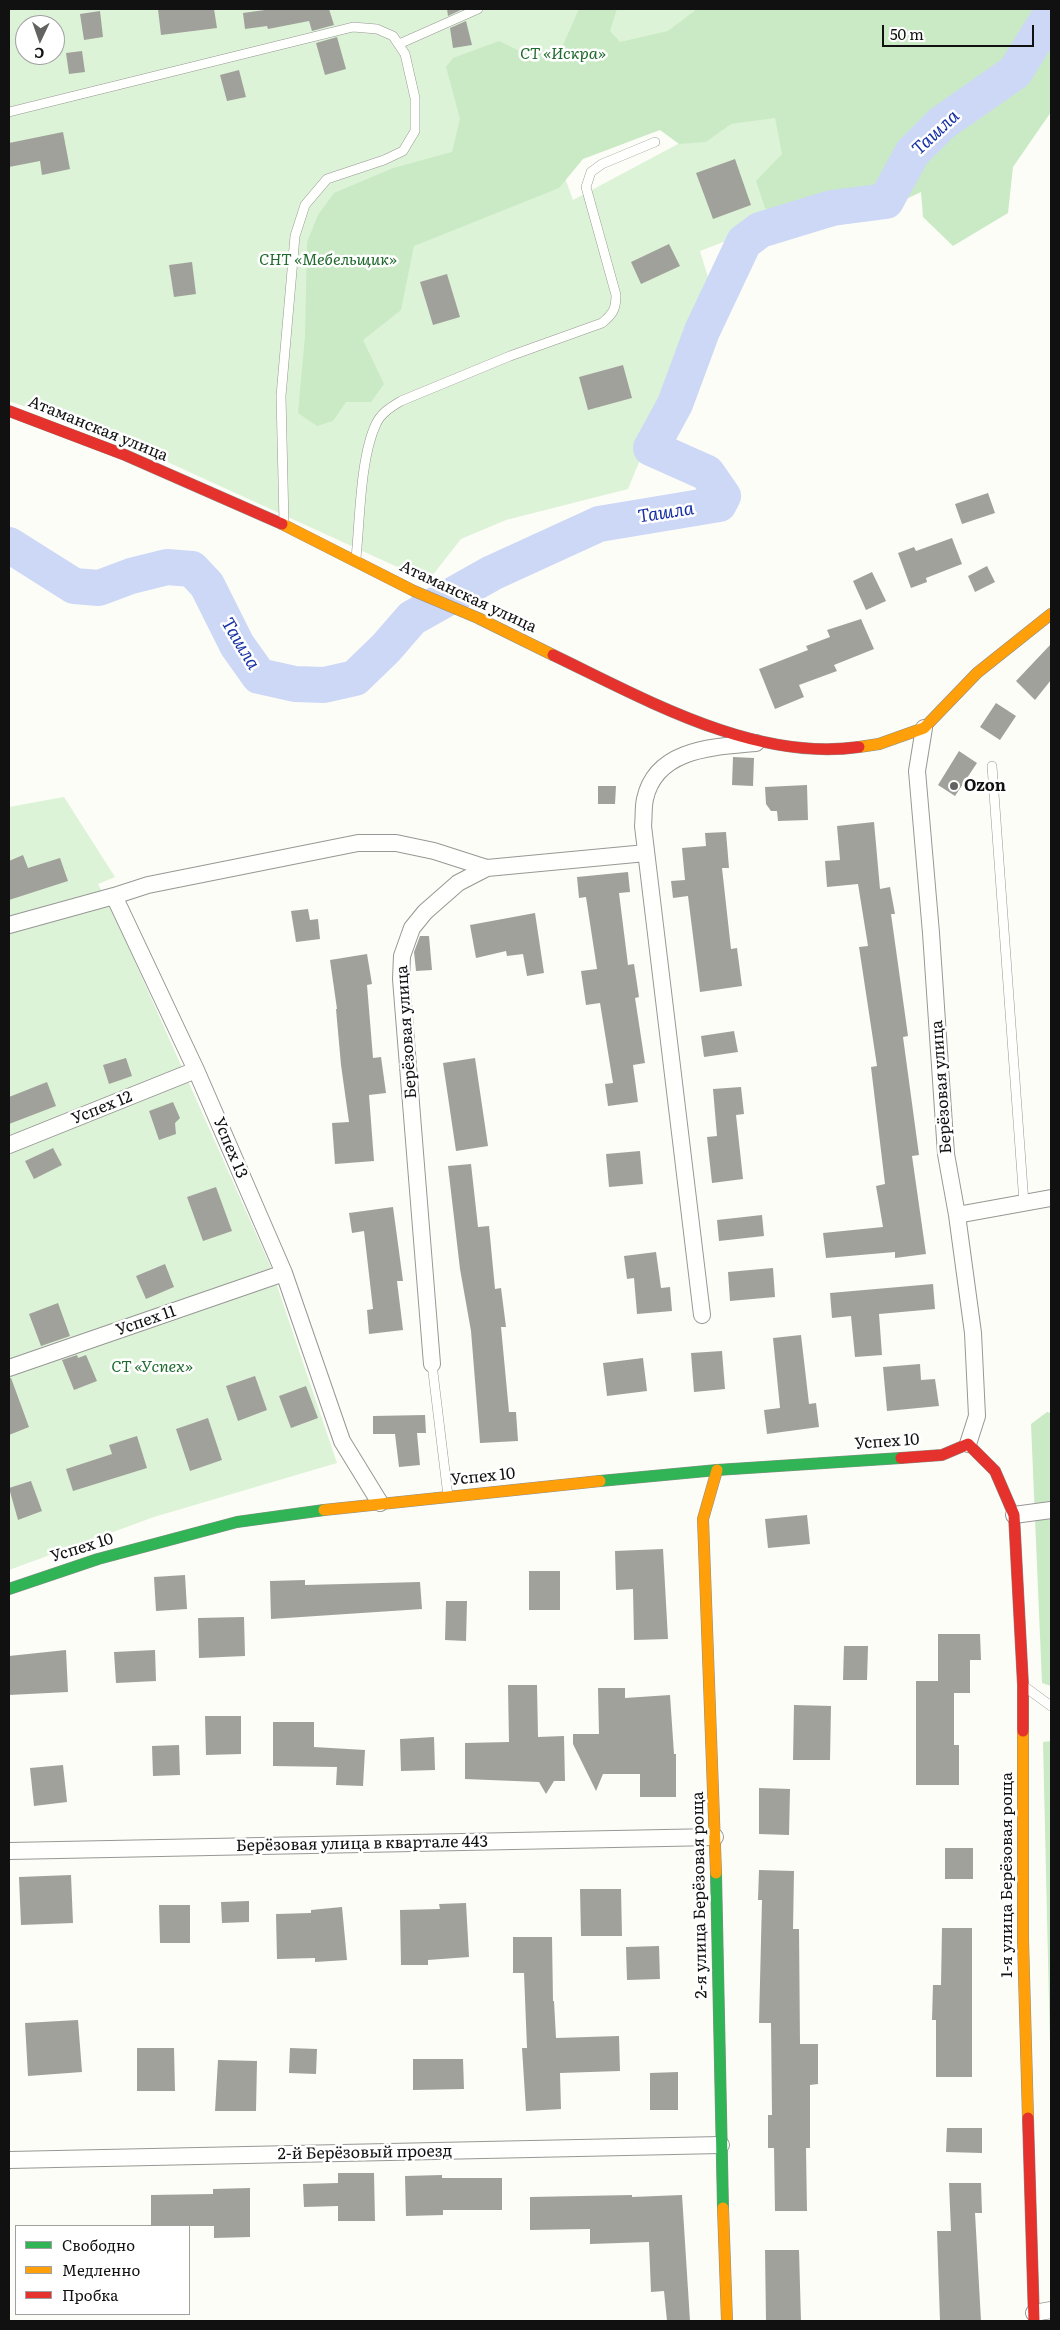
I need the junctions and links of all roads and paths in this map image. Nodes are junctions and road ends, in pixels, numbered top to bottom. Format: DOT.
graph roads {
  1 [pos="478,9"];
  2 [pos="399,44"];
  3 [pos="9,112"];
  4 [pos="655,142"];
  5 [pos="9,411"];
  6 [pos="284,525"];
  7 [pos="355,561"];
  8 [pos="1051,614"];
  9 [pos="924,728"];
  10 [pos="760,742"];
  11 [pos="992,766"];
  12 [pos="646,853"];
  13 [pos="487,868"];
  14 [pos="114,896"];
  15 [pos="9,925"];
  16 [pos="196,1070"];
  17 [pos="9,1145"];
  18 [pos="1051,1198"];
  19 [pos="1024,1203"];
  20 [pos="957,1215"];
  21 [pos="284,1273"];
  22 [pos="702,1315"];
  23 [pos="432,1364"];
  24 [pos="9,1368"];
  25 [pos="968,1444"];
  26 [pos="717,1470"];
  27 [pos="448,1497"];
  28 [pos="380,1503"];
  29 [pos="1051,1510"];
  30 [pos="1014,1515"];
  31 [pos="9,1589"];
  32 [pos="1023,1685"];
  33 [pos="1051,1706"];
  34 [pos="716,1837"];
  35 [pos="9,1851"];
  36 [pos="721,2145"];
  37 [pos="9,2160"];
  38 [pos="1051,2310"];
  39 [pos="1034,2317"];
  40 [pos="727,2321"];
  1 -- 2 [label="lane"];
  2 -- 3 [label="lane"];
  2 -- 6 [label="lane"];
  4 -- 7 [label="lane"];
  5 -- 6 [label="street, Атаманская улица"];
  6 -- 7 [label="street, Атаманская улица"];
  7 -- 10 [label="street, Атаманская улица"];
  8 -- 9 [label="street"];
  9 -- 10 [label="street, Атаманская улица"];
  9 -- 20 [label="street, Берёзовая улица"];
  10 -- 12 [label="street"];
  11 -- 19 [label="lane"];
  12 -- 13 [label="street, Берёзовая улица"];
  12 -- 22 [label="street"];
  13 -- 14 [label="street"];
  13 -- 23 [label="street, Берёзовая улица"];
  14 -- 15 [label="street"];
  14 -- 16 [label="street, Успех 13"];
  16 -- 17 [label="street, Успех 12"];
  16 -- 21 [label="street, Успех 13"];
  18 -- 19 [label="street"];
  19 -- 20 [label="street"];
  20 -- 25 [label="street, Берёзовая улица"];
  21 -- 24 [label="street, Успех 11"];
  21 -- 28 [label="street, Успех 13"];
  23 -- 27 [label="lane"];
  25 -- 26 [label="street, Успех 10"];
  25 -- 30 [label="street, 1-я улица Берёзовая роща"];
  26 -- 27 [label="street, Успех 10"];
  26 -- 34 [label="street, 2-я улица Берёзовая роща"];
  27 -- 28 [label="street, Успех 10"];
  28 -- 31 [label="street, Успех 10"];
  29 -- 30 [label="street"];
  30 -- 32 [label="street, 1-я улица Берёзовая роща"];
  32 -- 33 [label="lane"];
  32 -- 39 [label="street, 1-я улица Берёзовая роща"];
  34 -- 35 [label="street, Берёзовая улица в квартале 443"];
  34 -- 36 [label="street, 2-я улица Берёзовая роща"];
  36 -- 37 [label="street, 2-й Берёзовый проезд"];
  36 -- 40 [label="street, 2-я улица Берёзовая роща"];
  38 -- 39 [label="street"];
}
